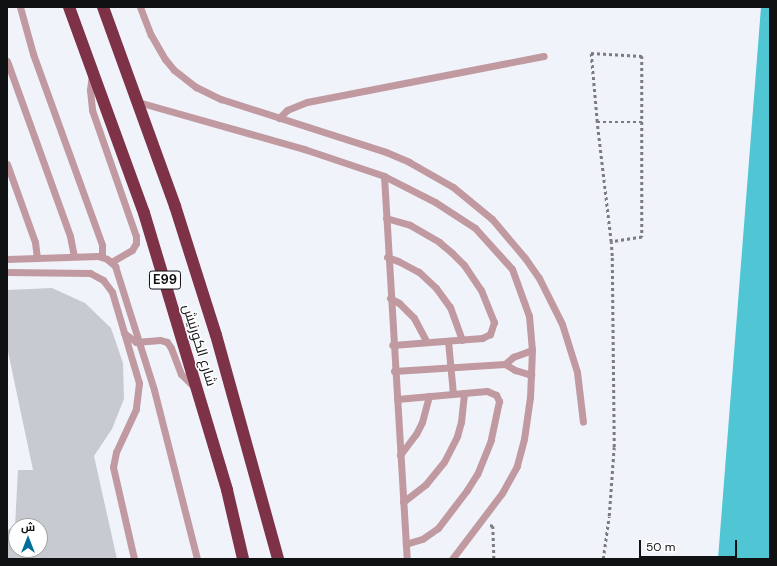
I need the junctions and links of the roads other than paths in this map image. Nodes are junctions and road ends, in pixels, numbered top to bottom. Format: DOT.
graph roads {
  1 [pos="20,7"];
  2 [pos="69,7"];
  3 [pos="103,7"];
  4 [pos="140,7"];
  5 [pos="544,56"];
  6 [pos="7,61"];
  7 [pos="93,71"];
  8 [pos="138,102"];
  9 [pos="279,118"];
  10 [pos="7,164"];
  11 [pos="384,176"];
  12 [pos="386,218"];
  13 [pos="74,256"];
  14 [pos="102,257"];
  15 [pos="387,257"];
  16 [pos="37,258"];
  17 [pos="7,259"];
  18 [pos="111,262"];
  19 [pos="7,272"];
  20 [pos="390,298"];
  21 [pos="124,333"];
  22 [pos="462,340"];
  23 [pos="448,341"];
  24 [pos="139,342"];
  25 [pos="427,342"];
  26 [pos="392,345"];
  27 [pos="532,350"];
  28 [pos="505,364"];
  29 [pos="450,367"];
  30 [pos="394,371"];
  31 [pos="531,375"];
  32 [pos="198,390"];
  33 [pos="464,393"];
  34 [pos="453,394"];
  35 [pos="429,396"];
  36 [pos="397,399"];
  37 [pos="583,422"];
  38 [pos="400,455"];
  39 [pos="403,502"];
  40 [pos="406,544"];
  41 [pos="134,559"];
  42 [pos="197,559"];
  43 [pos="243,559"];
  44 [pos="278,559"];
  45 [pos="407,559"];
  46 [pos="452,559"];
  1 -- 14 [label="lane"];
  2 -- 7 [label="highway, شارع الكورنيش / E99"];
  3 -- 8 [label="highway, شارع الكورنيش / E99"];
  4 -- 9 [label="lane"];
  5 -- 9 [label="lane"];
  6 -- 13 [label="lane"];
  7 -- 18 [label="lane"];
  7 -- 32 [label="highway, شارع الكورنيش / E99"];
  8 -- 11 [label="lane"];
  8 -- 44 [label="highway, شارع الكورنيش / E99"];
  9 -- 37 [label="lane"];
  10 -- 16 [label="lane"];
  11 -- 12 [label="lane"];
  11 -- 27 [label="lane"];
  12 -- 15 [label="lane"];
  12 -- 22 [label="lane"];
  13 -- 14 [label="lane"];
  13 -- 16 [label="lane"];
  14 -- 18 [label="lane"];
  15 -- 20 [label="lane"];
  15 -- 22 [label="lane"];
  16 -- 17 [label="lane"];
  18 -- 24 [label="lane"];
  19 -- 21 [label="lane"];
  20 -- 25 [label="lane"];
  20 -- 26 [label="lane"];
  21 -- 24 [label="lane"];
  21 -- 41 [label="lane"];
  22 -- 23 [label="lane"];
  23 -- 25 [label="lane"];
  23 -- 29 [label="lane"];
  24 -- 32 [label="lane"];
  24 -- 42 [label="lane"];
  25 -- 26 [label="lane"];
  26 -- 30 [label="lane"];
  27 -- 28 [label="lane"];
  27 -- 31 [label="lane"];
  28 -- 29 [label="lane"];
  28 -- 31 [label="lane"];
  29 -- 30 [label="lane"];
  29 -- 34 [label="lane"];
  30 -- 36 [label="lane"];
  31 -- 46 [label="lane"];
  32 -- 43 [label="highway, شارع الكورنيش / E99"];
  33 -- 34 [label="lane"];
  33 -- 39 [label="lane"];
  33 -- 40 [label="lane"];
  34 -- 35 [label="lane"];
  35 -- 36 [label="lane"];
  35 -- 38 [label="lane"];
  36 -- 38 [label="lane"];
  38 -- 39 [label="lane"];
  39 -- 40 [label="lane"];
  40 -- 45 [label="lane"];
}
